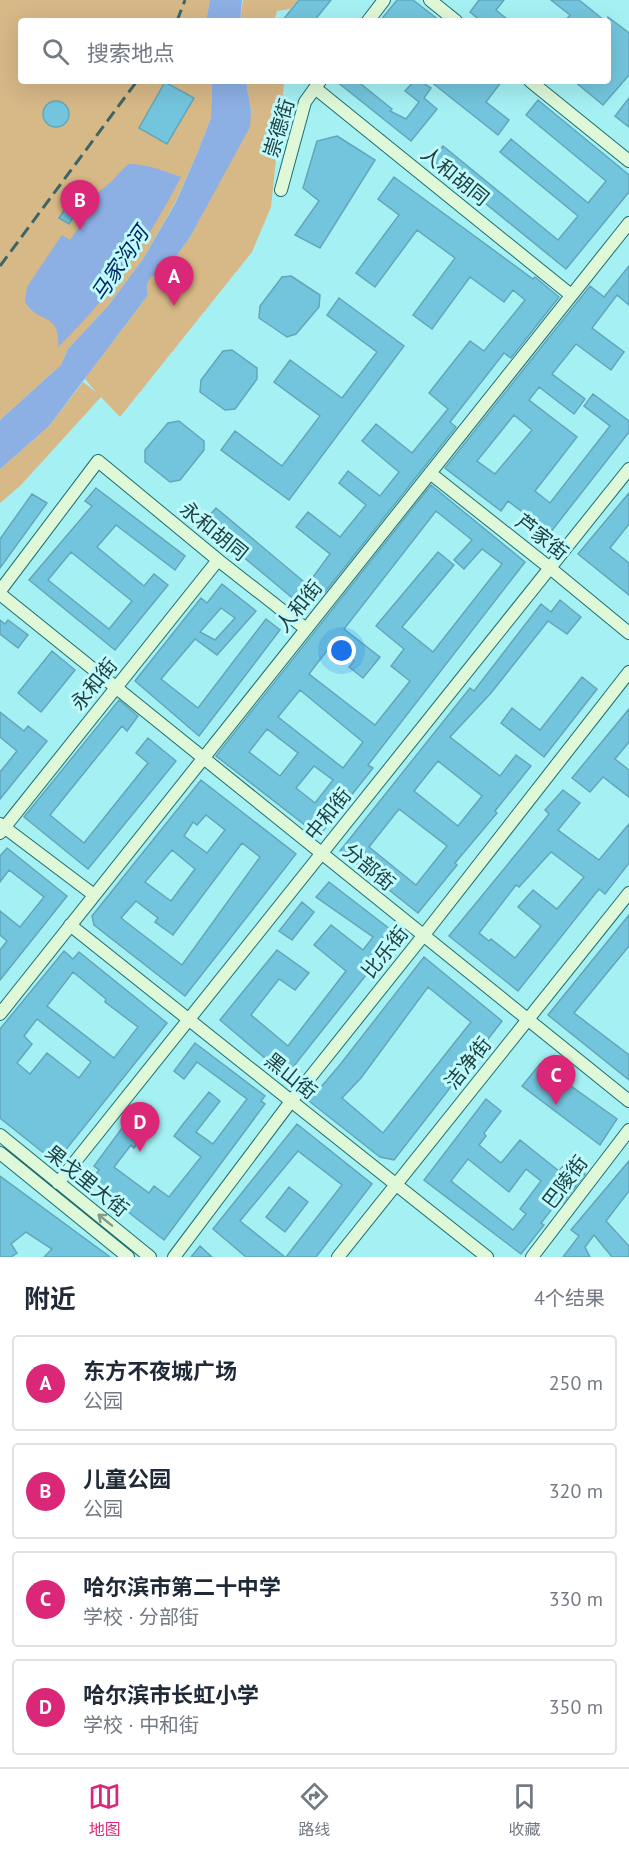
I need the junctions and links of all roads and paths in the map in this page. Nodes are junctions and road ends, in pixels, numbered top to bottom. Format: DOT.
graph roads {
  1 [pos="384,0"];
  2 [pos="430,0"];
  3 [pos="370,18"];
  4 [pos="452,18"];
  5 [pos="534,84"];
  6 [pos="318,85"];
  7 [pos="629,160"];
  8 [pos="281,190"];
  9 [pos="629,224"];
  10 [pos="571,295"];
  11 [pos="629,469"];
  12 [pos="430,474"];
  13 [pos="218,560"];
  14 [pos="550,568"];
  15 [pos="0,592"];
  16 [pos="306,629"];
  17 [pos="629,633"];
  18 [pos="629,672"];
  19 [pos="116,688"];
  20 [pos="203,759"];
  21 [pos="1,828"];
  22 [pos="322,853"];
  23 [pos="629,893"];
  24 [pos="94,895"];
  25 [pos="70,925"];
  26 [pos="423,936"];
  27 [pos="0,1014"];
  28 [pos="189,1020"];
  29 [pos="528,1020"];
  30 [pos="291,1101"];
  31 [pos="629,1101"];
  32 [pos="629,1130"];
  33 [pos="0,1134"];
  34 [pos="0,1153"];
  35 [pos="58,1183"];
  36 [pos="396,1185"];
  37 [pos="128,1257"];
  38 [pos="150,1257"];
  39 [pos="174,1257"];
  40 [pos="338,1257"];
  41 [pos="487,1257"];
  42 [pos="532,1257"];
  1 -- 3 [label="street"];
  2 -- 4 [label="street"];
  5 -- 7 [label="street"];
  6 -- 8 [label="street, 崇德街"];
  6 -- 10 [label="street, 人和胡同"];
  9 -- 10 [label="street, 人和街"];
  10 -- 12 [label="street, 人和街"];
  11 -- 14 [label="street, 中和街"];
  12 -- 14 [label="street, 芦家街"];
  12 -- 16 [label="street, 人和街"];
  13 -- 15 [label="street, 永和胡同"];
  13 -- 16 [label="street, 永和胡同"];
  13 -- 19 [label="street, 永和街"];
  14 -- 17 [label="street, 芦家街"];
  14 -- 22 [label="street, 中和街"];
  15 -- 19 [label="street, 分部街"];
  16 -- 20 [label="street, 人和街"];
  18 -- 26 [label="street, 比乐街"];
  19 -- 20 [label="street, 分部街"];
  19 -- 21 [label="street, 永和街"];
  20 -- 22 [label="street, 分部街"];
  20 -- 24 [label="street, 人和街"];
  21 -- 24 [label="street"];
  22 -- 26 [label="street, 分部街"];
  22 -- 28 [label="street, 中和街"];
  23 -- 29 [label="street, 洁净街"];
  24 -- 25 [label="street, 人和街"];
  25 -- 27 [label="street, 人和街"];
  25 -- 28 [label="street, 黑山街"];
  26 -- 29 [label="street, 分部街"];
  26 -- 30 [label="street, 比乐街"];
  28 -- 30 [label="street, 黑山街"];
  28 -- 35 [label="street, 中和街"];
  29 -- 31 [label="street, 分部街"];
  29 -- 36 [label="street, 洁净街"];
  30 -- 36 [label="street, 黑山街"];
  30 -- 39 [label="street, 比乐街"];
  32 -- 42 [label="street, 巴陵街"];
  33 -- 35 [label="street, 果戈里大街"];
  34 -- 37 [label="street, 果戈里大街"];
  38 -- 35 [label="street, 果戈里大街, one-way"];
  36 -- 40 [label="street, 洁净街"];
  36 -- 41 [label="street, 黑山街"];
}
